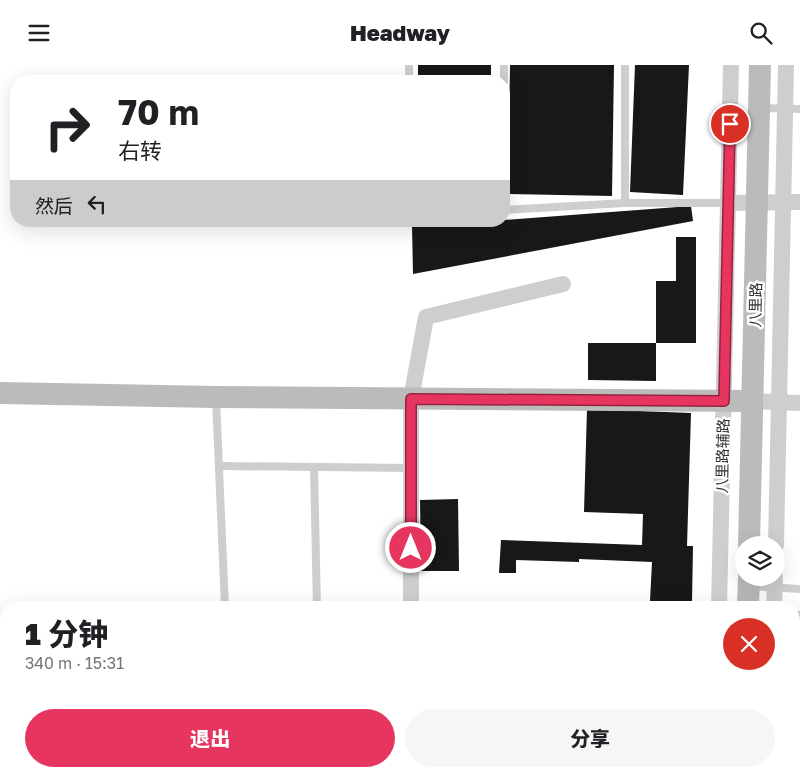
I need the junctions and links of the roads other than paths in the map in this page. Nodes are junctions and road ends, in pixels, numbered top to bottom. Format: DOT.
graph roads {
  1 [pos="625,65"];
  2 [pos="731,65"];
  3 [pos="760,65"];
  4 [pos="786,65"];
  5 [pos="759,108"];
  6 [pos="793,109"];
  7 [pos="800,202"];
  8 [pos="625,203"];
  9 [pos="728,203"];
  10 [pos="757,203"];
  11 [pos="783,203"];
  12 [pos="510,210"];
  13 [pos="563,284"];
  14 [pos="0,393"];
  15 [pos="216,397"];
  16 [pos="411,399"];
  17 [pos="724,401"];
  18 [pos="752,401"];
  19 [pos="779,403"];
  20 [pos="800,403"];
  21 [pos="220,466"];
  22 [pos="314,467"];
  23 [pos="411,468"];
  24 [pos="750,536"];
  25 [pos="776,536"];
  26 [pos="785,585"];
  27 [pos="764,586"];
  28 [pos="775,586"];
  29 [pos="800,589"];
  30 [pos="749,590"];
  31 [pos="225,601"];
  32 [pos="317,601"];
  33 [pos="411,601"];
  34 [pos="719,601"];
  35 [pos="774,601"];
  1 -- 8 [label="lane"];
  2 -- 9 [label="street, 八里路辅路"];
  3 -- 5 [label="street, 八里路"];
  4 -- 6 [label="street"];
  5 -- 6 [label="lane"];
  5 -- 10 [label="street, 八里路"];
  6 -- 11 [label="street"];
  7 -- 11 [label="street"];
  8 -- 9 [label="lane"];
  8 -- 12 [label="lane"];
  9 -- 10 [label="street"];
  9 -- 17 [label="street, 八里路辅路"];
  10 -- 11 [label="street"];
  10 -- 18 [label="street, 八里路"];
  11 -- 19 [label="street"];
  13 -- 16 [label="street"];
  14 -- 15 [label="street"];
  15 -- 16 [label="street"];
  15 -- 21 [label="lane"];
  16 -- 17 [label="street"];
  16 -- 23 [label="street"];
  17 -- 18 [label="street"];
  17 -- 34 [label="street, 八里路辅路"];
  18 -- 19 [label="street"];
  18 -- 24 [label="street, 八里路"];
  19 -- 20 [label="street"];
  19 -- 25 [label="street"];
  21 -- 22 [label="lane"];
  21 -- 31 [label="lane"];
  22 -- 23 [label="lane"];
  22 -- 32 [label="lane"];
  23 -- 33 [label="street"];
  26 -- 29 [label="lane"];
  27 -- 30 [label="lane"];
  28 -- 35 [label="street"];
}
